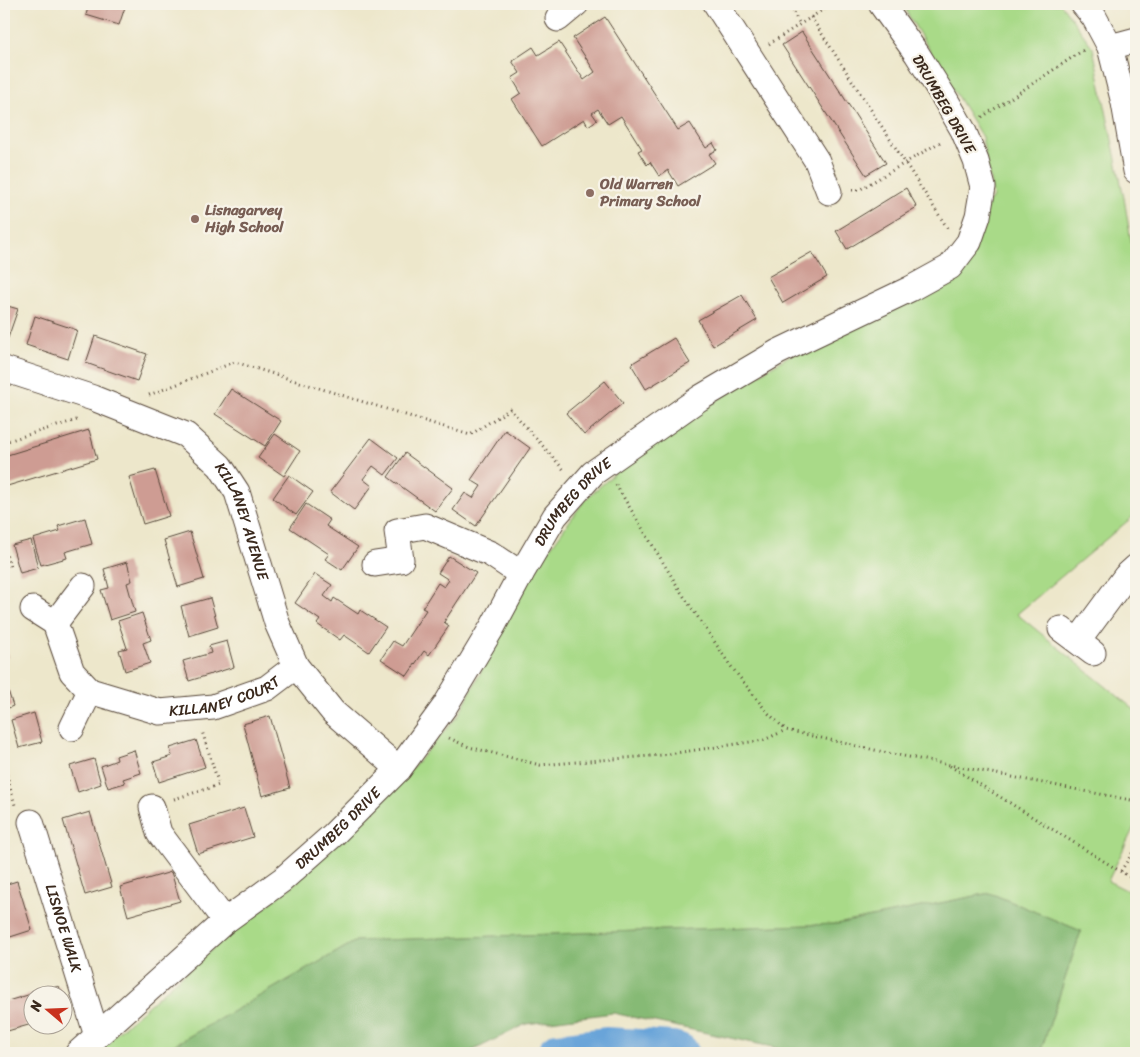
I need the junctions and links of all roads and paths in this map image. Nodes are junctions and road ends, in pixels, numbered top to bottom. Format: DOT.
graph roads {
  1 [pos="716,4"];
  2 [pos="788,4"];
  3 [pos="832,4"];
  4 [pos="881,4"];
  5 [pos="1083,4"];
  6 [pos="811,17"];
  7 [pos="800,24"];
  8 [pos="1136,40"];
  9 [pos="1108,43"];
  10 [pos="750,56"];
  11 [pos="963,130"];
  12 [pos="905,163"];
  13 [pos="1136,171"];
  14 [pos="829,192"];
  15 [pos="962,251"];
  16 [pos="4,370"];
  17 [pos="117,408"];
  18 [pos="4,442"];
  19 [pos="604,466"];
  20 [pos="580,488"];
  21 [pos="4,546"];
  22 [pos="375,564"];
  23 [pos="1136,567"];
  24 [pos="11,570"];
  25 [pos="521,574"];
  26 [pos="83,586"];
  27 [pos="33,609"];
  28 [pos="55,623"];
  29 [pos="1078,641"];
  30 [pos="296,666"];
  31 [pos="90,691"];
  32 [pos="195,710"];
  33 [pos="72,728"];
  34 [pos="429,728"];
  35 [pos="786,730"];
  36 [pos="947,764"];
  37 [pos="4,765"];
  38 [pos="399,769"];
  39 [pos="1136,801"];
  40 [pos="152,807"];
  41 [pos="31,822"];
  42 [pos="1136,847"];
  43 [pos="1121,871"];
  44 [pos="1136,881"];
  45 [pos="225,921"];
  46 [pos="97,1036"];
  47 [pos="78,1053"];
  1 -- 10 [label="street"];
  2 -- 7 [label="path"];
  3 -- 6 [label="path"];
  4 -- 11 [label="street, DRUMBEG DRIVE"];
  5 -- 9 [label="street"];
  6 -- 7 [label="path"];
  6 -- 12 [label="path"];
  7 -- 10 [label="path"];
  8 -- 9 [label="street"];
  9 -- 11 [label="path"];
  9 -- 13 [label="street"];
  10 -- 14 [label="street"];
  11 -- 12 [label="path"];
  11 -- 15 [label="street, DRUMBEG DRIVE"];
  12 -- 14 [label="path"];
  12 -- 15 [label="path"];
  15 -- 19 [label="street, DRUMBEG DRIVE"];
  16 -- 17 [label="street, KILLANEY AVENUE"];
  17 -- 18 [label="path"];
  17 -- 20 [label="path"];
  17 -- 30 [label="street, KILLANEY AVENUE"];
  19 -- 20 [label="street, DRUMBEG DRIVE"];
  19 -- 35 [label="path"];
  20 -- 25 [label="street, DRUMBEG DRIVE"];
  21 -- 24 [label="path"];
  22 -- 25 [label="street"];
  23 -- 29 [label="street"];
  25 -- 34 [label="street, DRUMBEG DRIVE"];
  26 -- 28 [label="street"];
  27 -- 28 [label="street"];
  28 -- 31 [label="street, KILLANEY COURT"];
  30 -- 32 [label="street, KILLANEY COURT"];
  30 -- 38 [label="street, KILLANEY AVENUE"];
  31 -- 32 [label="street, KILLANEY COURT"];
  31 -- 33 [label="street"];
  32 -- 40 [label="path"];
  34 -- 35 [label="path"];
  34 -- 38 [label="street, DRUMBEG DRIVE"];
  35 -- 36 [label="path"];
  36 -- 39 [label="path"];
  36 -- 43 [label="path"];
  37 -- 41 [label="path"];
  38 -- 45 [label="street, DRUMBEG DRIVE"];
  40 -- 45 [label="street"];
  41 -- 46 [label="street, LISNOE WALK"];
  42 -- 43 [label="path"];
  43 -- 44 [label="path"];
  45 -- 46 [label="street, DRUMBEG DRIVE"];
  46 -- 47 [label="street, DRUMBEG DRIVE"];
}
